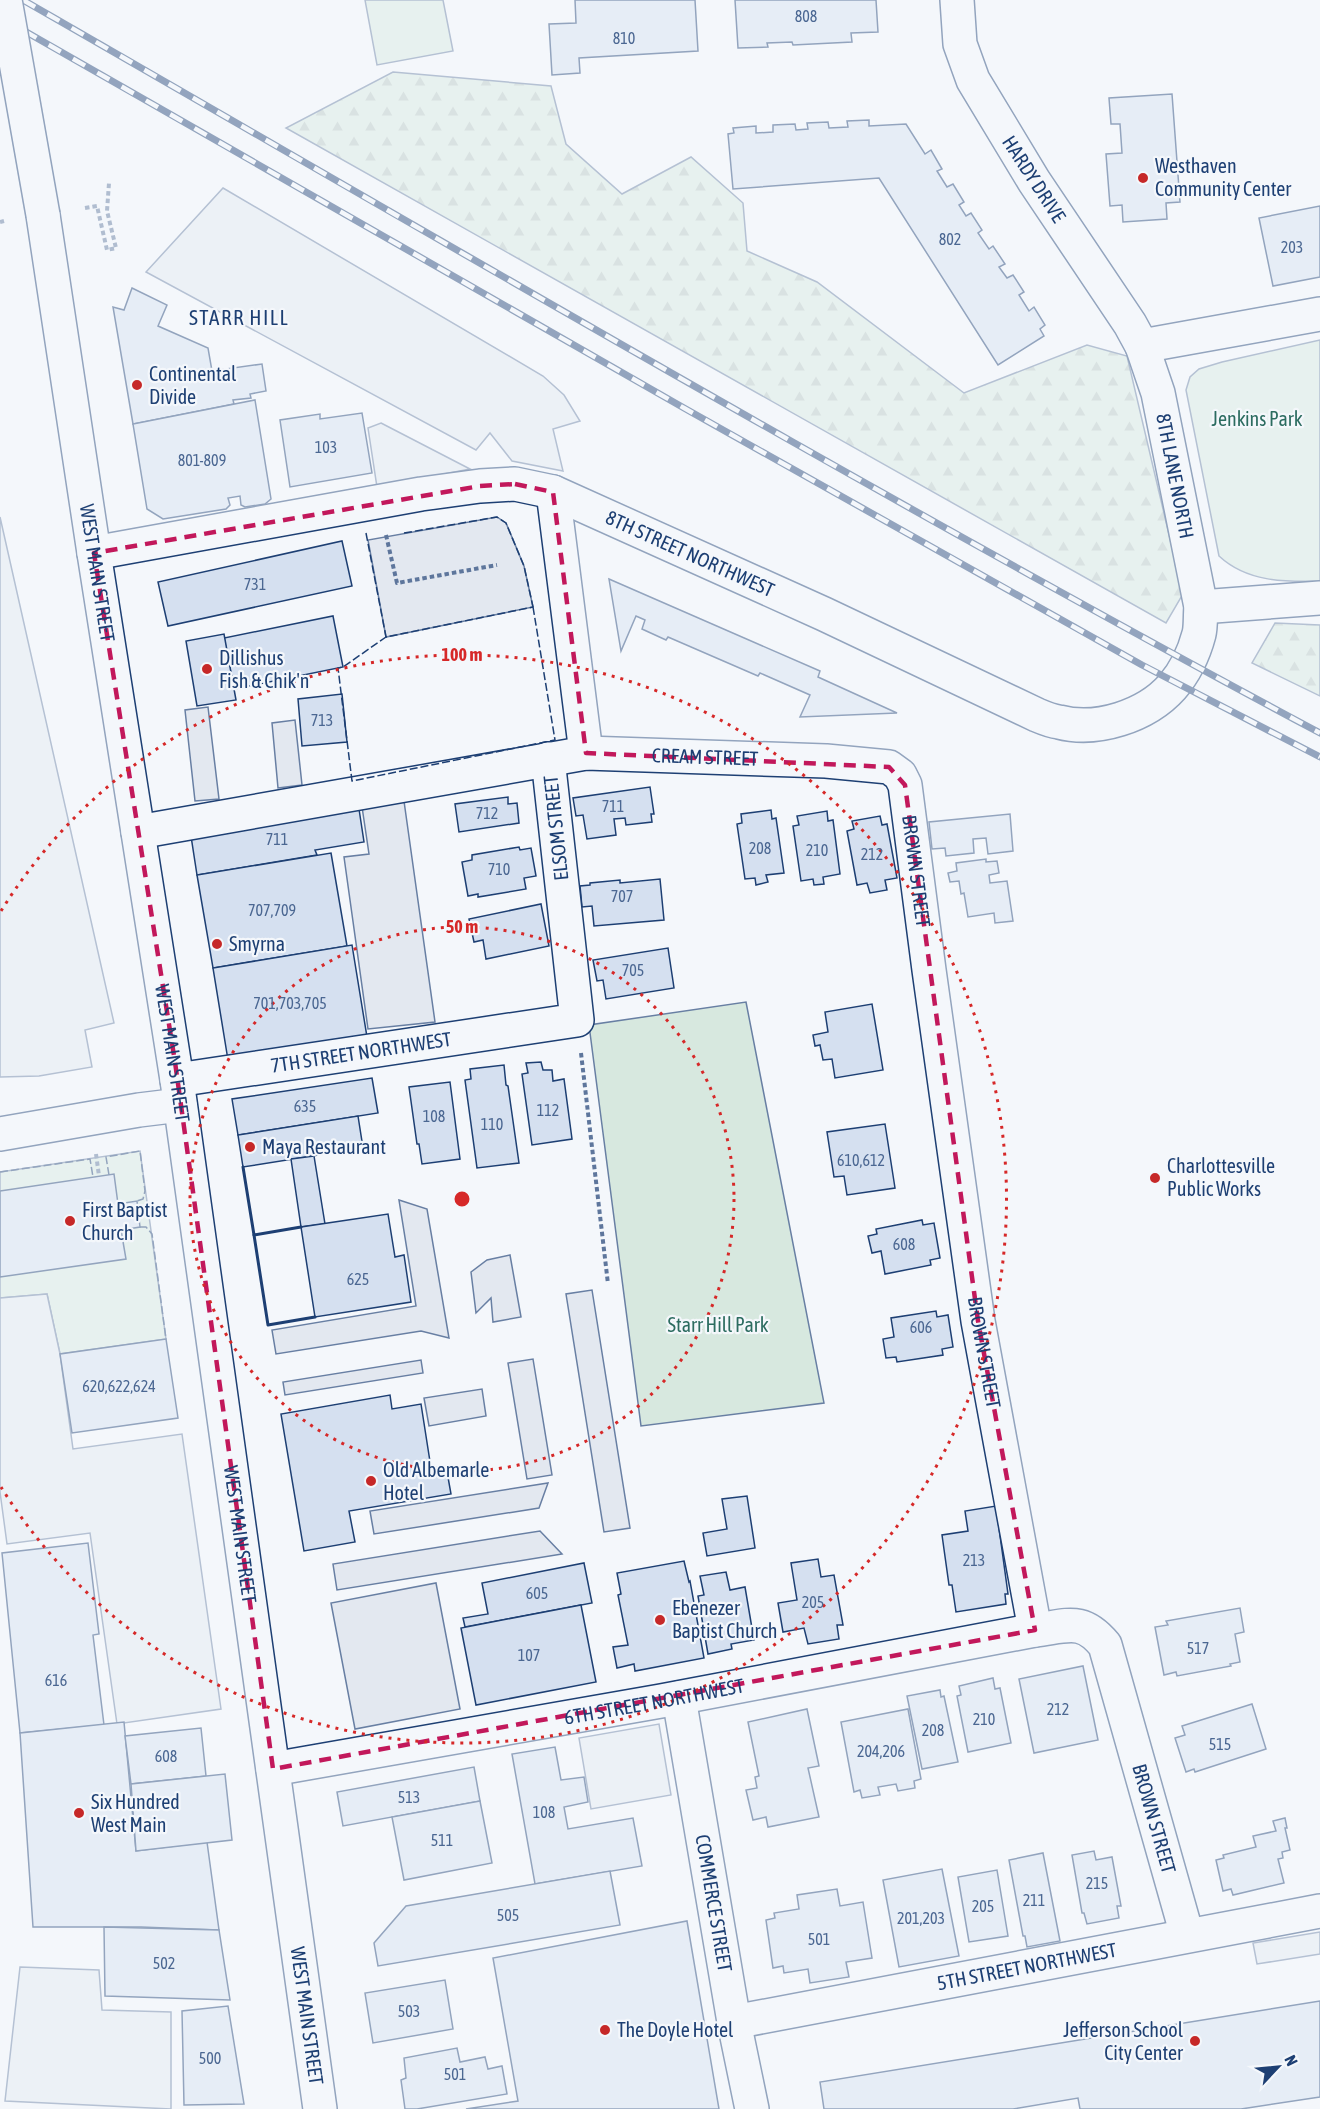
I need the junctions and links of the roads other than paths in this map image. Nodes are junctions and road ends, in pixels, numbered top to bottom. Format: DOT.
graph roads {
  1 [pos="5,0"];
  2 [pos="957,0"];
  3 [pos="1320,314"];
  4 [pos="1142,346"];
  5 [pos="553,492"];
  6 [pos="94,553"];
  7 [pos="1320,598"];
  8 [pos="1201,607"];
  9 [pos="586,753"];
  10 [pos="548,759"];
  11 [pos="826,761"];
  12 [pos="138,832"];
  13 [pos="543,1025"];
  14 [pos="179,1093"];
  15 [pos="0,1134"];
  16 [pos="1035,1630"];
  17 [pos="679,1698"];
  18 [pos="273,1769"];
  19 [pos="1320,1911"];
  20 [pos="1187,1935"];
  21 [pos="734,2022"];
  22 [pos="320,2109"];
  23 [pos="752,2109"];
  1 -- 6 [label="street, WEST MAIN STREET, bridge"];
  2 -- 4 [label="street, HARDY DRIVE"];
  3 -- 4 [label="street"];
  4 -- 8 [label="street, 8TH LANE NORTH"];
  5 -- 6 [label="street, 8TH STREET NORTHWEST"];
  5 -- 8 [label="street, 8TH STREET NORTHWEST"];
  5 -- 9 [label="street"];
  6 -- 12 [label="street, WEST MAIN STREET"];
  7 -- 8 [label="street"];
  9 -- 10 [label="street, ELSOM STREET"];
  9 -- 11 [label="street, CREAM STREET"];
  10 -- 12 [label="street"];
  10 -- 13 [label="street, ELSOM STREET"];
  11 -- 16 [label="street, BROWN STREET"];
  12 -- 14 [label="street, WEST MAIN STREET"];
  13 -- 14 [label="street, 7TH STREET NORTHWEST"];
  14 -- 15 [label="street, 7TH STREET NORTHWEST"];
  14 -- 18 [label="street, WEST MAIN STREET"];
  16 -- 17 [label="street, 6TH STREET NORTHWEST"];
  16 -- 20 [label="street, BROWN STREET"];
  17 -- 18 [label="street, 6TH STREET NORTHWEST"];
  17 -- 21 [label="street, COMMERCE STREET"];
  18 -- 22 [label="street, WEST MAIN STREET"];
  19 -- 20 [label="street, 5TH STREET NORTHWEST"];
  20 -- 21 [label="street, 5TH STREET NORTHWEST"];
  21 -- 23 [label="street, COMMERCE STREET"];
}
